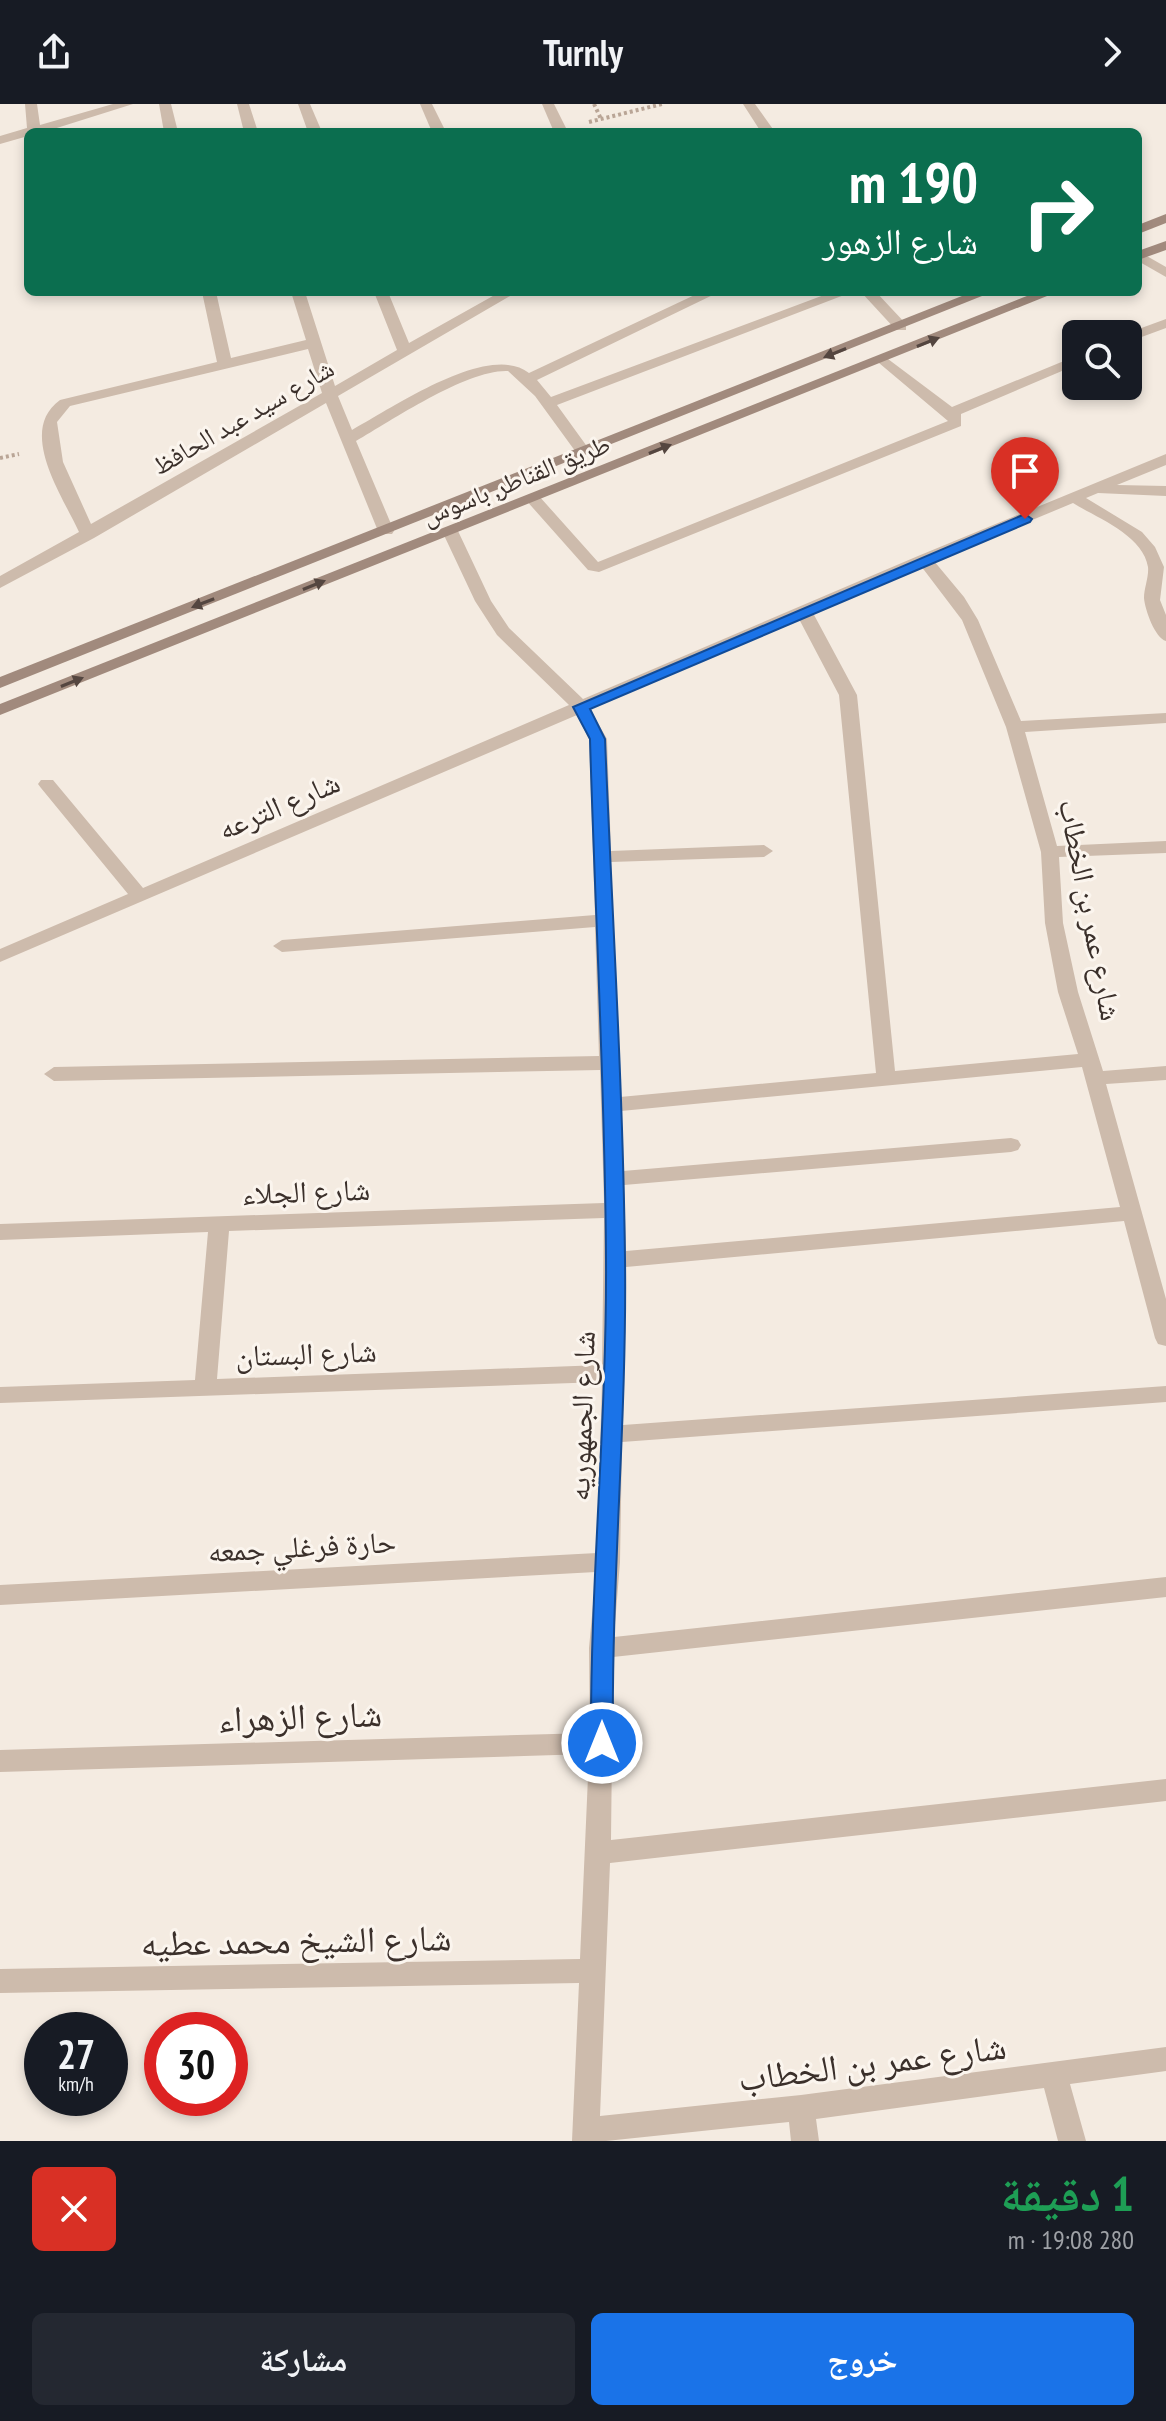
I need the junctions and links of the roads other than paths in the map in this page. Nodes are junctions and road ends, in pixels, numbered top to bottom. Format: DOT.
graph roads {
  1 [pos="31,104"];
  2 [pos="127,104"];
  3 [pos="165,104"];
  4 [pos="243,104"];
  5 [pos="304,104"];
  6 [pos="426,104"];
  7 [pos="548,104"];
  8 [pos="749,104"];
  9 [pos="31,128"];
  10 [pos="45,128"];
  11 [pos="170,128"];
  12 [pos="250,128"];
  13 [pos="313,128"];
  14 [pos="437,128"];
  15 [pos="559,128"];
  16 [pos="765,128"];
  17 [pos="24,134"];
  18 [pos="0,140"];
  19 [pos="1166,218"];
  20 [pos="1142,228"];
  21 [pos="1166,245"];
  22 [pos="1142,254"];
  23 [pos="1142,258"];
  24 [pos="1166,273"];
  25 [pos="210,296"];
  26 [pos="299,296"];
  27 [pos="383,296"];
  28 [pos="503,296"];
  29 [pos="703,296"];
  30 [pos="834,296"];
  31 [pos="872,296"];
  32 [pos="975,296"];
  33 [pos="1040,296"];
  34 [pos="1166,323"];
  35 [pos="901,327"];
  36 [pos="1142,332"];
  37 [pos="313,343"];
  38 [pos="405,351"];
  39 [pos="884,360"];
  40 [pos="225,364"];
  41 [pos="1062,366"];
  42 [pos="527,379"];
  43 [pos="330,395"];
  44 [pos="546,404"];
  45 [pos="950,413"];
  46 [pos="348,439"];
  47 [pos="583,452"];
  48 [pos="1166,459"];
  49 [pos="1099,489"];
  50 [pos="1166,491"];
  51 [pos="1075,498"];
  52 [pos="533,499"];
  53 [pos="386,531"];
  54 [pos="450,531"];
  55 [pos="88,535"];
  56 [pos="924,559"];
  57 [pos="0,583"];
  58 [pos="804,612"];
  59 [pos="1166,636"];
  60 [pos="0,683"];
  61 [pos="581,707"];
  62 [pos="0,710"];
  63 [pos="1166,718"];
  64 [pos="1015,727"];
  65 [pos="47,784"];
  66 [pos="1166,847"];
  67 [pos="764,851"];
  68 [pos="1050,852"];
  69 [pos="602,857"];
  70 [pos="140,896"];
  71 [pos="605,920"];
  72 [pos="282,946"];
  73 [pos="0,956"];
  74 [pos="610,1063"];
  75 [pos="1092,1069"];
  76 [pos="1166,1073"];
  77 [pos="54,1074"];
  78 [pos="886,1079"];
  79 [pos="612,1105"];
  80 [pos="1011,1145"];
  81 [pos="613,1179"];
  82 [pos="614,1210"];
  83 [pos="1133,1213"];
  84 [pos="219,1225"];
  85 [pos="0,1232"];
  86 [pos="616,1260"];
  87 [pos="1166,1338"];
  88 [pos="613,1373"];
  89 [pos="205,1388"];
  90 [pos="1166,1394"];
  91 [pos="0,1395"];
  92 [pos="612,1434"];
  93 [pos="608,1562"];
  94 [pos="1166,1587"];
  95 [pos="0,1595"];
  96 [pos="601,1648"];
  97 [pos="602,1743"];
  98 [pos="0,1761"];
  99 [pos="1166,1790"];
  100 [pos="597,1853"];
  101 [pos="593,1971"];
  102 [pos="0,1981"];
  103 [pos="1166,2059"];
  104 [pos="1054,2076"];
  105 [pos="801,2108"];
  106 [pos="586,2135"];
  107 [pos="805,2141"];
  108 [pos="1072,2141"];
  1 -- 9 [label="street"];
  2 -- 10 [label="street"];
  3 -- 11 [label="street"];
  4 -- 12 [label="street"];
  5 -- 13 [label="street"];
  6 -- 14 [label="street"];
  7 -- 15 [label="street"];
  8 -- 16 [label="street"];
  17 -- 18 [label="street"];
  19 -- 20 [label="main road"];
  21 -- 22 [label="main road"];
  23 -- 24 [label="street"];
  25 -- 40 [label="street"];
  26 -- 37 [label="street"];
  27 -- 38 [label="street"];
  28 -- 38 [label="street, شارع سيد عبد الحافظ"];
  29 -- 42 [label="street"];
  30 -- 44 [label="street"];
  31 -- 35 [label="street"];
  32 -- 35 [label="main road, طريق القناطر, باسوس"];
  39 -- 33 [label="main road, طريق القناطر, باسوس, one-way"];
  34 -- 36 [label="street"];
  35 -- 47 [label="main road, طريق القناطر, باسوس, one-way"];
  37 -- 40 [label="street"];
  37 -- 43 [label="street"];
  38 -- 43 [label="street, شارع سيد عبد الحافظ"];
  39 -- 45 [label="street"];
  52 -- 39 [label="main road, طريق القناطر, باسوس, one-way"];
  40 -- 55 [label="street"];
  41 -- 45 [label="street"];
  42 -- 44 [label="street"];
  42 -- 46 [label="street"];
  43 -- 46 [label="street"];
  43 -- 55 [label="street, شارع سيد عبد الحافظ"];
  44 -- 47 [label="street"];
  45 -- 52 [label="street"];
  46 -- 53 [label="street"];
  47 -- 53 [label="main road, طريق القناطر, باسوس"];
  48 -- 49 [label="street, شارع الترعه"];
  49 -- 50 [label="street"];
  49 -- 51 [label="street, شارع الترعه"];
  51 -- 56 [label="street, شارع الترعه"];
  51 -- 59 [label="street"];
  52 -- 54 [label="main road, طريق القناطر, باسوس"];
  53 -- 60 [label="main road, طريق القناطر, باسوس, one-way"];
  54 -- 61 [label="street"];
  62 -- 54 [label="main road, طريق القناطر, باسوس, one-way"];
  55 -- 57 [label="street, شارع سيد عبد الحافظ"];
  56 -- 58 [label="street, شارع الترعه"];
  56 -- 64 [label="street, شارع عمر بن الخطاب"];
  58 -- 61 [label="street, شارع الترعه"];
  58 -- 78 [label="street"];
  61 -- 69 [label="street, شارع الجمهوريه"];
  61 -- 70 [label="street, شارع الترعه"];
  63 -- 64 [label="street"];
  64 -- 68 [label="street, شارع عمر بن الخطاب"];
  65 -- 70 [label="street"];
  66 -- 68 [label="street"];
  67 -- 69 [label="street"];
  68 -- 75 [label="street, شارع عمر بن الخطاب"];
  69 -- 71 [label="street, شارع الجمهوريه"];
  70 -- 73 [label="street, شارع الترعه"];
  71 -- 72 [label="street"];
  71 -- 74 [label="street, شارع الجمهوريه"];
  74 -- 77 [label="street"];
  74 -- 79 [label="street, شارع الجمهوريه"];
  75 -- 76 [label="street"];
  75 -- 78 [label="street"];
  75 -- 83 [label="street, شارع عمر بن الخطاب"];
  78 -- 79 [label="street"];
  79 -- 81 [label="street, شارع الجمهوريه"];
  80 -- 81 [label="street"];
  81 -- 82 [label="street, شارع الجمهوريه"];
  82 -- 84 [label="street, شارع الجلاء"];
  82 -- 86 [label="street, شارع الجمهوريه"];
  83 -- 86 [label="street"];
  83 -- 87 [label="street, شارع عمر بن الخطاب"];
  84 -- 85 [label="street, شارع الجلاء"];
  84 -- 89 [label="street"];
  86 -- 88 [label="street, شارع الجمهوريه"];
  88 -- 89 [label="street, شارع البستان"];
  88 -- 92 [label="street, شارع الجمهوريه"];
  89 -- 91 [label="street, شارع البستان"];
  90 -- 92 [label="street"];
  92 -- 93 [label="street, شارع الجمهوريه"];
  93 -- 95 [label="street, حارة فرغلي جمعه"];
  93 -- 96 [label="street, شارع الجمهوريه"];
  94 -- 96 [label="street"];
  96 -- 97 [label="street, شارع الجمهوريه"];
  97 -- 98 [label="street, شارع الزهراء"];
  97 -- 100 [label="street, شارع الجمهوريه"];
  99 -- 100 [label="street"];
  100 -- 101 [label="street, شارع الجمهوريه"];
  101 -- 102 [label="street, شارع الشيخ محمد عطيه"];
  101 -- 106 [label="street, شارع الجمهوريه"];
  103 -- 104 [label="street, شارع عمر بن الخطاب"];
  104 -- 105 [label="street, شارع عمر بن الخطاب"];
  104 -- 108 [label="street"];
  105 -- 106 [label="street, شارع عمر بن الخطاب"];
  105 -- 107 [label="street"];
}
